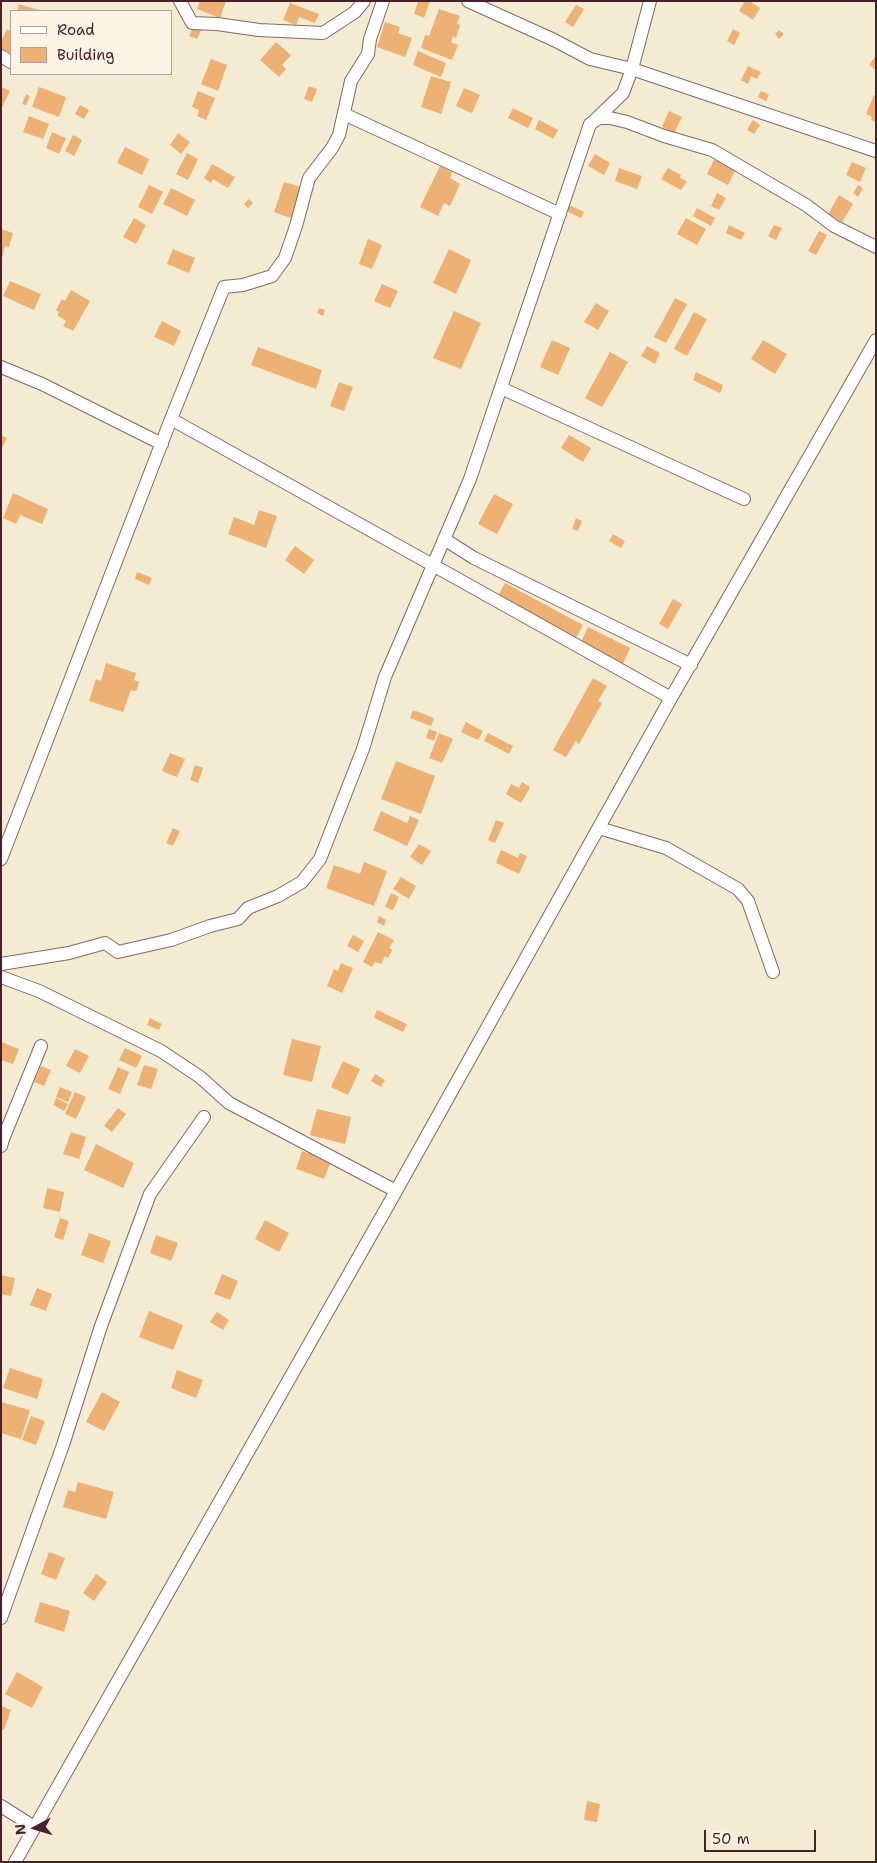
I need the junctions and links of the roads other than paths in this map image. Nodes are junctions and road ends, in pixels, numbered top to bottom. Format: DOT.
graph roads {
  1 [pos="180,1"];
  2 [pos="364,1"];
  3 [pos="383,1"];
  4 [pos="468,1"];
  5 [pos="650,1"];
  6 [pos="632,69"];
  7 [pos="344,114"];
  8 [pos="590,124"];
  9 [pos="876,150"];
  10 [pos="560,214"];
  11 [pos="876,247"];
  12 [pos="876,340"];
  13 [pos="1,367"];
  14 [pos="501,388"];
  15 [pos="171,419"];
  16 [pos="162,444"];
  17 [pos="744,499"];
  18 [pos="444,540"];
  19 [pos="433,565"];
  20 [pos="690,665"];
  21 [pos="672,698"];
  22 [pos="599,828"];
  23 [pos="1,859"];
  24 [pos="1,964"];
  25 [pos="773,972"];
  26 [pos="1,977"];
  27 [pos="41,1046"];
  28 [pos="204,1117"];
  29 [pos="1,1146"];
  30 [pos="396,1191"];
  31 [pos="1,1618"];
  32 [pos="1,1806"];
  33 [pos="34,1827"];
  34 [pos="15,1862"];
  1 -- 2 [label="street"];
  3 -- 7 [label="street"];
  4 -- 6 [label="street"];
  5 -- 6 [label="street"];
  6 -- 8 [label="street"];
  6 -- 9 [label="street"];
  7 -- 10 [label="street"];
  7 -- 15 [label="street"];
  8 -- 10 [label="street"];
  8 -- 11 [label="street"];
  10 -- 14 [label="street"];
  12 -- 20 [label="street"];
  13 -- 16 [label="street"];
  14 -- 17 [label="street"];
  14 -- 18 [label="street"];
  15 -- 16 [label="street"];
  15 -- 19 [label="street"];
  16 -- 23 [label="street"];
  18 -- 19 [label="street"];
  18 -- 20 [label="street"];
  19 -- 21 [label="street"];
  19 -- 24 [label="street"];
  20 -- 21 [label="street"];
  21 -- 22 [label="street"];
  22 -- 25 [label="street"];
  22 -- 30 [label="street"];
  26 -- 30 [label="street"];
  27 -- 29 [label="street"];
  28 -- 31 [label="street"];
  30 -- 33 [label="street"];
  32 -- 33 [label="street"];
  33 -- 34 [label="street"];
}
